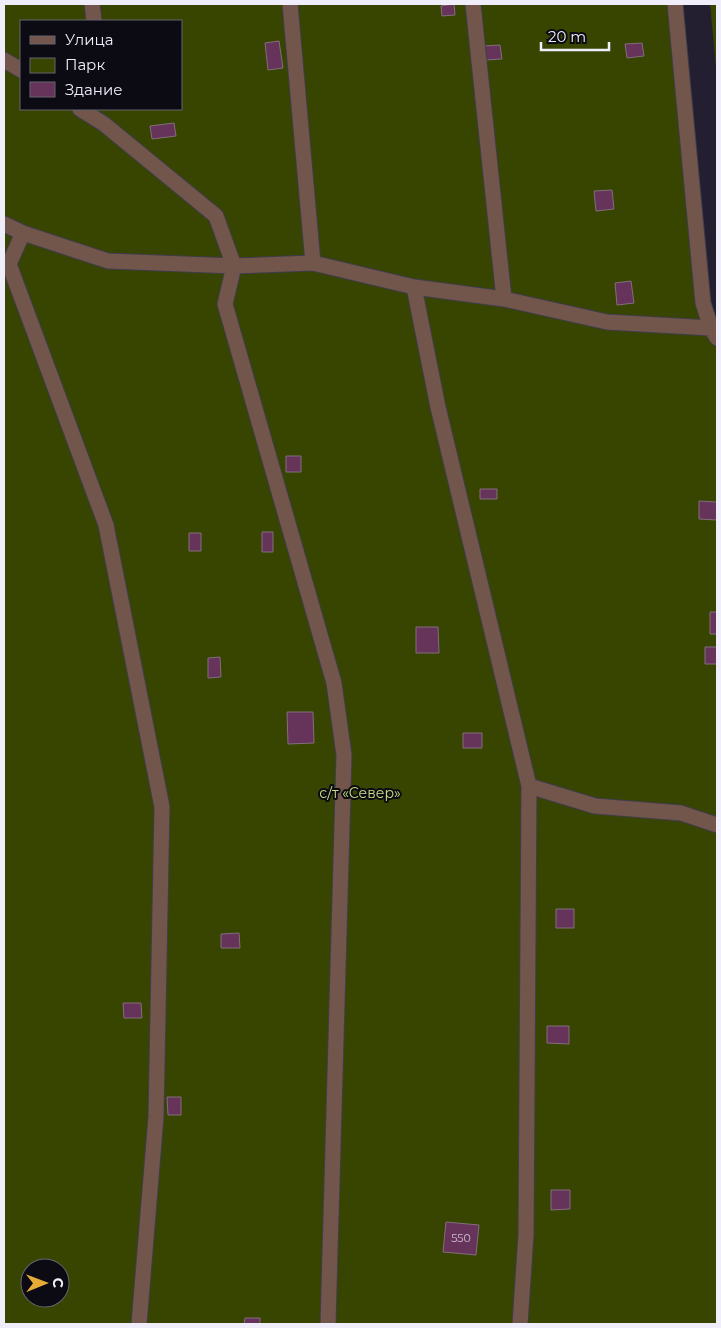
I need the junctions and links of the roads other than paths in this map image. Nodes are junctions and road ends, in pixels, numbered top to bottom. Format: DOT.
graph roads {
  1 [pos="92,4"];
  2 [pos="290,4"];
  3 [pos="473,4"];
  4 [pos="675,4"];
  5 [pos="94,20"];
  6 [pos="4,60"];
  7 [pos="20,69"];
  8 [pos="82,110"];
  9 [pos="102,110"];
  10 [pos="104,124"];
  11 [pos="4,224"];
  12 [pos="23,233"];
  13 [pos="313,263"];
  14 [pos="234,266"];
  15 [pos="414,287"];
  16 [pos="504,299"];
  17 [pos="714,333"];
  18 [pos="529,786"];
  19 [pos="717,825"];
  20 [pos="139,1324"];
  21 [pos="328,1324"];
  22 [pos="520,1324"];
  1 -- 5 [label="lane"];
  2 -- 13 [label="lane"];
  3 -- 16 [label="lane"];
  4 -- 17 [label="lane"];
  6 -- 7 [label="lane"];
  8 -- 10 [label="lane"];
  9 -- 10 [label="lane"];
  10 -- 14 [label="lane"];
  11 -- 12 [label="lane"];
  12 -- 14 [label="lane"];
  12 -- 20 [label="lane"];
  13 -- 14 [label="lane"];
  13 -- 15 [label="lane"];
  14 -- 21 [label="lane"];
  15 -- 16 [label="lane"];
  15 -- 18 [label="lane"];
  16 -- 17 [label="lane"];
  18 -- 19 [label="lane"];
  18 -- 22 [label="lane"];
}
